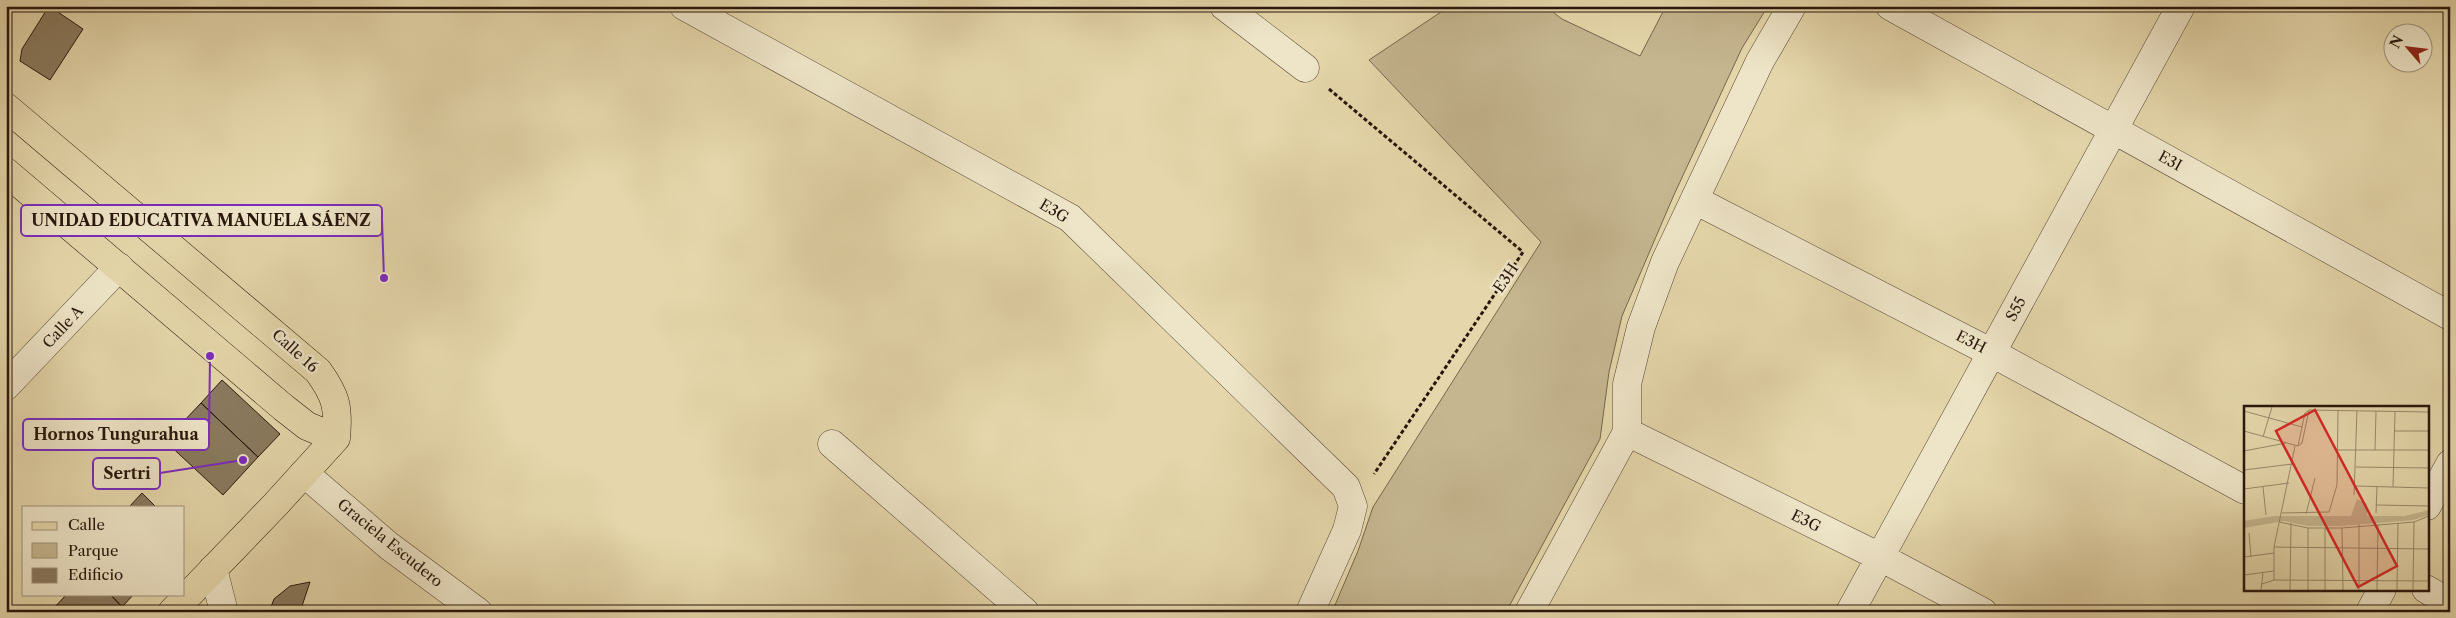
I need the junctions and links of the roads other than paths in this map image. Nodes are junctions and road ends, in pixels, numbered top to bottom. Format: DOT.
graph roads {
  1 [pos="684,6"];
  2 [pos="1224,6"];
  3 [pos="1792,6"];
  4 [pos="1890,6"];
  5 [pos="2181,6"];
  6 [pos="1305,68"];
  7 [pos="6,106"];
  8 [pos="2112,129"];
  9 [pos="6,172"];
  10 [pos="1695,200"];
  11 [pos="119,267"];
  12 [pos="2450,316"];
  13 [pos="1992,353"];
  14 [pos="6,386"];
  15 [pos="1627,432"];
  16 [pos="336,438"];
  17 [pos="832,444"];
  18 [pos="2450,464"];
  19 [pos="304,473"];
  20 [pos="2244,489"];
  21 [pos="2428,504"];
  22 [pos="1880,557"];
  23 [pos="213,569"];
  24 [pos="2381,590"];
  25 [pos="2428,590"];
  26 [pos="2450,602"];
  27 [pos="172,612"];
  28 [pos="221,612"];
  29 [pos="478,612"];
  30 [pos="1025,612"];
  31 [pos="1310,612"];
  32 [pos="1529,612"];
  33 [pos="1850,612"];
  34 [pos="1983,612"];
  35 [pos="2370,612"];
  1 -- 31 [label="street, E3G"];
  2 -- 6 [label="street"];
  3 -- 10 [label="street"];
  4 -- 8 [label="street, E3I"];
  5 -- 8 [label="street, S55"];
  7 -- 16 [label="main road, Calle 16"];
  8 -- 12 [label="street, E3I"];
  8 -- 13 [label="street, S55"];
  9 -- 11 [label="main road"];
  10 -- 13 [label="street, E3H"];
  10 -- 15 [label="street"];
  11 -- 14 [label="street, Calle A"];
  11 -- 16 [label="main road"];
  13 -- 20 [label="street, E3H"];
  13 -- 22 [label="street, S55"];
  15 -- 22 [label="street, E3G"];
  15 -- 32 [label="street"];
  16 -- 19 [label="main road"];
  17 -- 30 [label="street"];
  18 -- 21 [label="street"];
  19 -- 23 [label="main road"];
  19 -- 29 [label="street, Graciela Escudero"];
  22 -- 33 [label="street, S55"];
  22 -- 34 [label="street, E3G"];
  23 -- 27 [label="main road"];
  23 -- 28 [label="street"];
  24 -- 35 [label="street"];
  25 -- 26 [label="street"];
}
